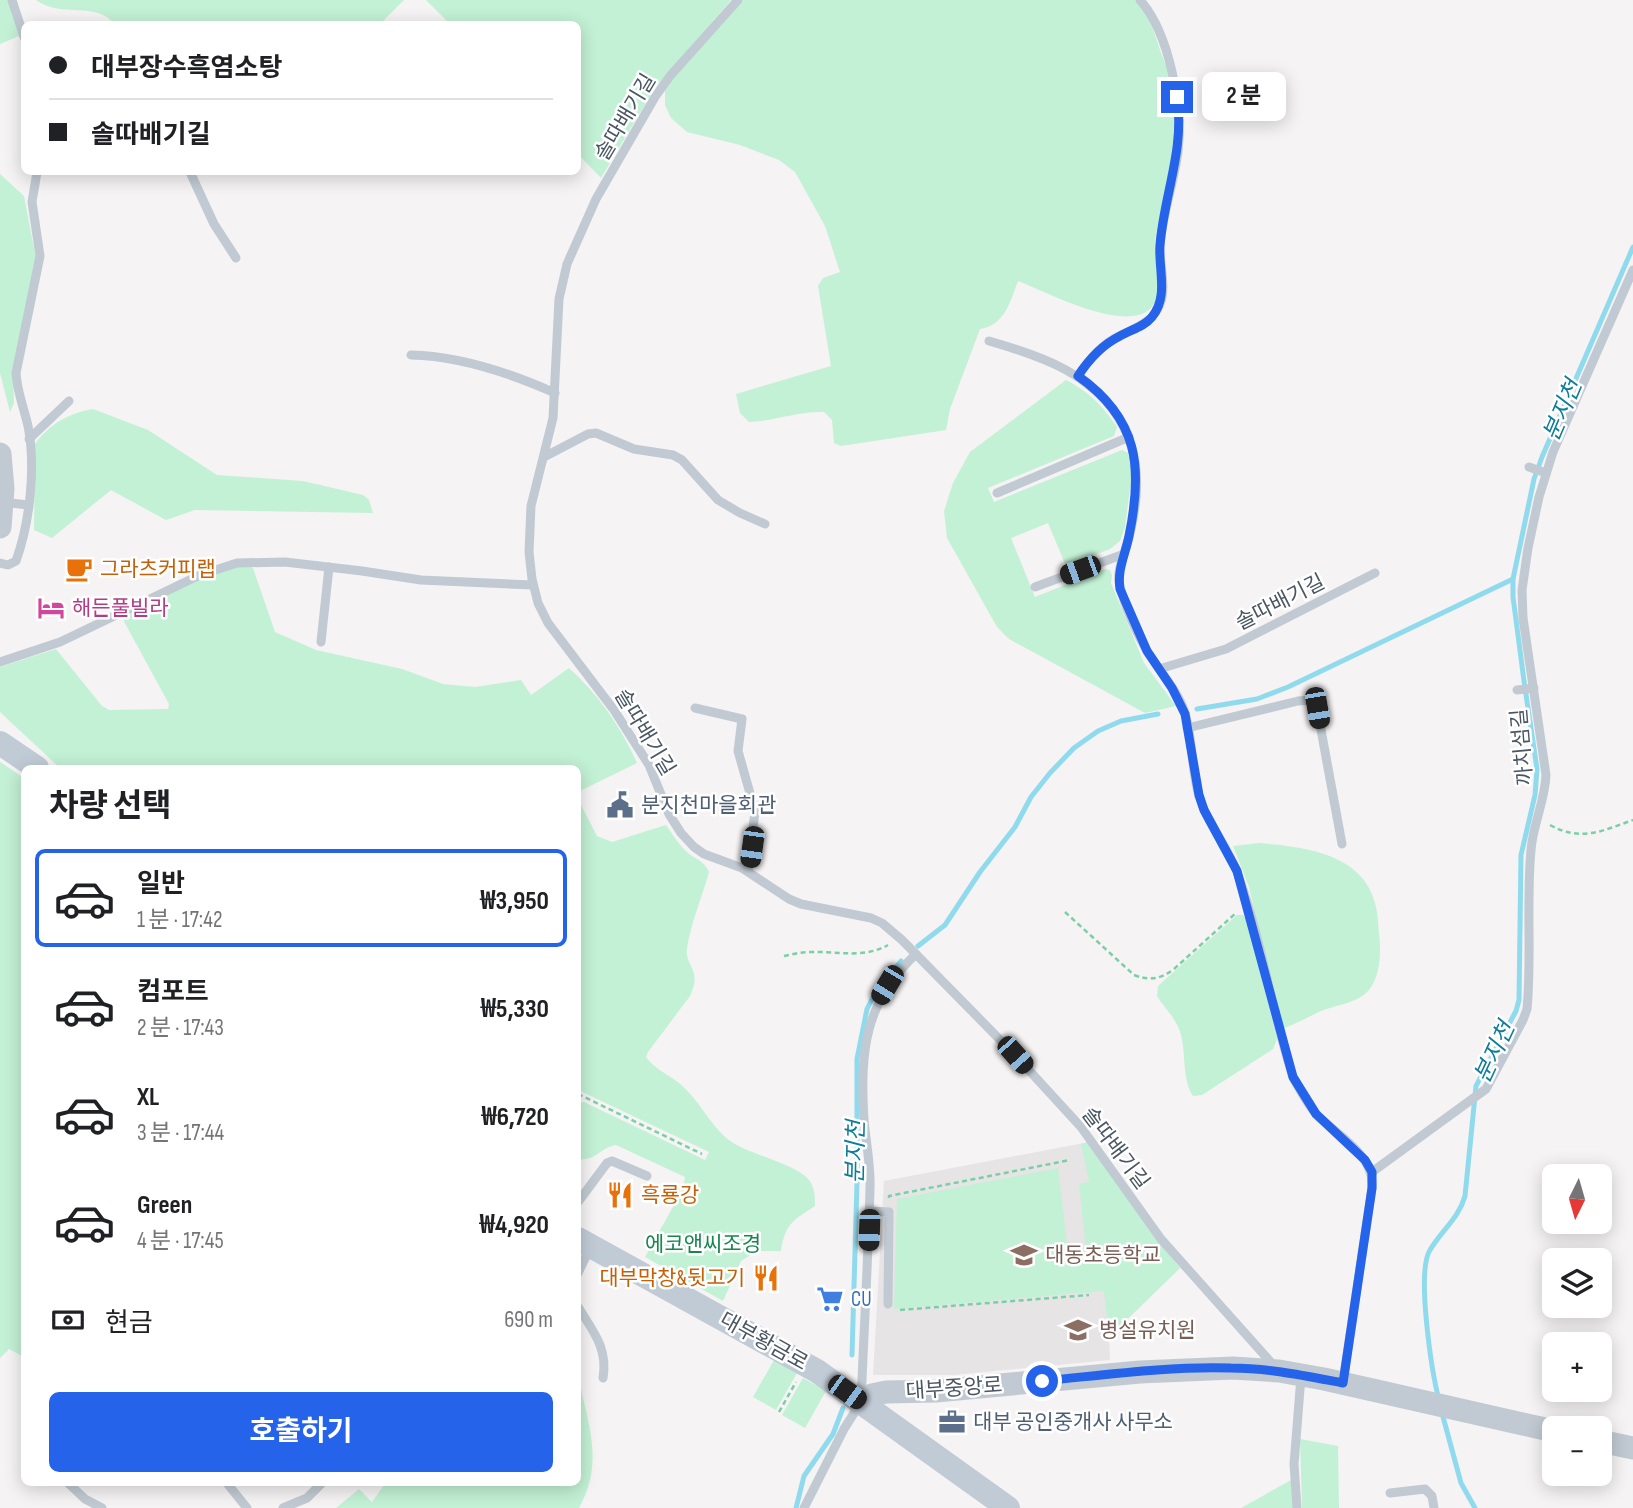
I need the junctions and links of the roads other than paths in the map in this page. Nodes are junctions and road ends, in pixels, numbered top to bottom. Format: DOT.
graph roads {
  1 [pos="12,0"];
  2 [pos="738,0"];
  3 [pos="1140,0"];
  4 [pos="21,28"];
  5 [pos="36,175"];
  6 [pos="191,175"];
  7 [pos="236,258"];
  8 [pos="1633,270"];
  9 [pos="989,341"];
  10 [pos="411,355"];
  11 [pos="1078,376"];
  12 [pos="555,393"];
  13 [pos="69,401"];
  14 [pos="1129,437"];
  15 [pos="29,439"];
  16 [pos="0,454"];
  17 [pos="544,457"];
  18 [pos="1529,467"];
  19 [pos="1546,473"];
  20 [pos="997,493"];
  21 [pos="2,502"];
  22 [pos="28,505"];
  23 [pos="765,524"];
  24 [pos="0,527"];
  25 [pos="1124,554"];
  26 [pos="0,563"];
  27 [pos="329,567"];
  28 [pos="1375,573"];
  29 [pos="533,585"];
  30 [pos="1035,587"];
  31 [pos="321,642"];
  32 [pos="0,662"];
  33 [pos="1159,669"];
  34 [pos="1534,688"];
  35 [pos="1517,690"];
  36 [pos="695,708"];
  37 [pos="1187,728"];
  38 [pos="5,743"];
  39 [pos="33,765"];
  40 [pos="1342,844"];
  41 [pos="748,871"];
  42 [pos="916,954"];
  43 [pos="1372,1172"];
  44 [pos="647,1176"];
  45 [pos="581,1198"];
  46 [pos="870,1211"];
  47 [pos="584,1243"];
  48 [pos="888,1304"];
  49 [pos="581,1312"];
  50 [pos="1290,1373"];
  51 [pos="603,1378"];
  52 [pos="1343,1383"];
  53 [pos="861,1402"];
  54 [pos="1542,1428"];
  55 [pos="1612,1444"];
  56 [pos="1633,1448"];
  57 [pos="71,1486"];
  58 [pos="229,1486"];
  59 [pos="319,1486"];
  60 [pos="1390,1493"];
  61 [pos="102,1508"];
  62 [pos="247,1508"];
  63 [pos="283,1508"];
  64 [pos="804,1508"];
  65 [pos="1008,1508"];
  66 [pos="1297,1508"];
  67 [pos="1434,1508"];
  1 -- 4 [label="lane"];
  2 -- 12 [label="lane, 솔따배기길"];
  3 -- 11 [label="lane"];
  5 -- 15 [label="lane"];
  6 -- 7 [label="lane"];
  8 -- 19 [label="lane, 까치섬길"];
  9 -- 11 [label="lane"];
  10 -- 12 [label="lane"];
  11 -- 14 [label="lane"];
  12 -- 17 [label="lane, 솔따배기길"];
  13 -- 15 [label="lane"];
  14 -- 20 [label="lane"];
  14 -- 25 [label="lane"];
  15 -- 22 [label="lane"];
  16 -- 21 [label="street"];
  17 -- 23 [label="lane"];
  17 -- 29 [label="lane, 솔따배기길"];
  18 -- 19 [label="lane"];
  19 -- 34 [label="lane, 까치섬길"];
  21 -- 22 [label="lane"];
  21 -- 24 [label="street"];
  22 -- 26 [label="lane"];
  25 -- 30 [label="lane"];
  25 -- 33 [label="lane"];
  27 -- 29 [label="lane"];
  27 -- 31 [label="lane"];
  27 -- 32 [label="lane"];
  28 -- 33 [label="lane, 솔따배기길"];
  29 -- 41 [label="lane, 솔따배기길"];
  33 -- 37 [label="lane"];
  34 -- 35 [label="lane"];
  34 -- 43 [label="lane, 까치섬길"];
  36 -- 41 [label="lane"];
  37 -- 40 [label="lane"];
  37 -- 43 [label="lane"];
  38 -- 39 [label="main road"];
  41 -- 42 [label="lane, 솔따배기길"];
  42 -- 46 [label="lane"];
  42 -- 50 [label="lane, 솔따배기길"];
  43 -- 52 [label="lane"];
  44 -- 45 [label="lane"];
  46 -- 48 [label="lane"];
  46 -- 53 [label="lane"];
  47 -- 53 [label="main road, 대부황금로"];
  49 -- 51 [label="lane"];
  50 -- 52 [label="street, 대부중앙로"];
  50 -- 53 [label="street, 대부중앙로"];
  50 -- 66 [label="lane"];
  52 -- 54 [label="street, 대부중앙로"];
  53 -- 64 [label="lane"];
  53 -- 65 [label="main road, 대부황금로"];
  55 -- 56 [label="street"];
  57 -- 61 [label="lane"];
  58 -- 62 [label="lane"];
  59 -- 63 [label="lane"];
  60 -- 67 [label="lane"];
}
